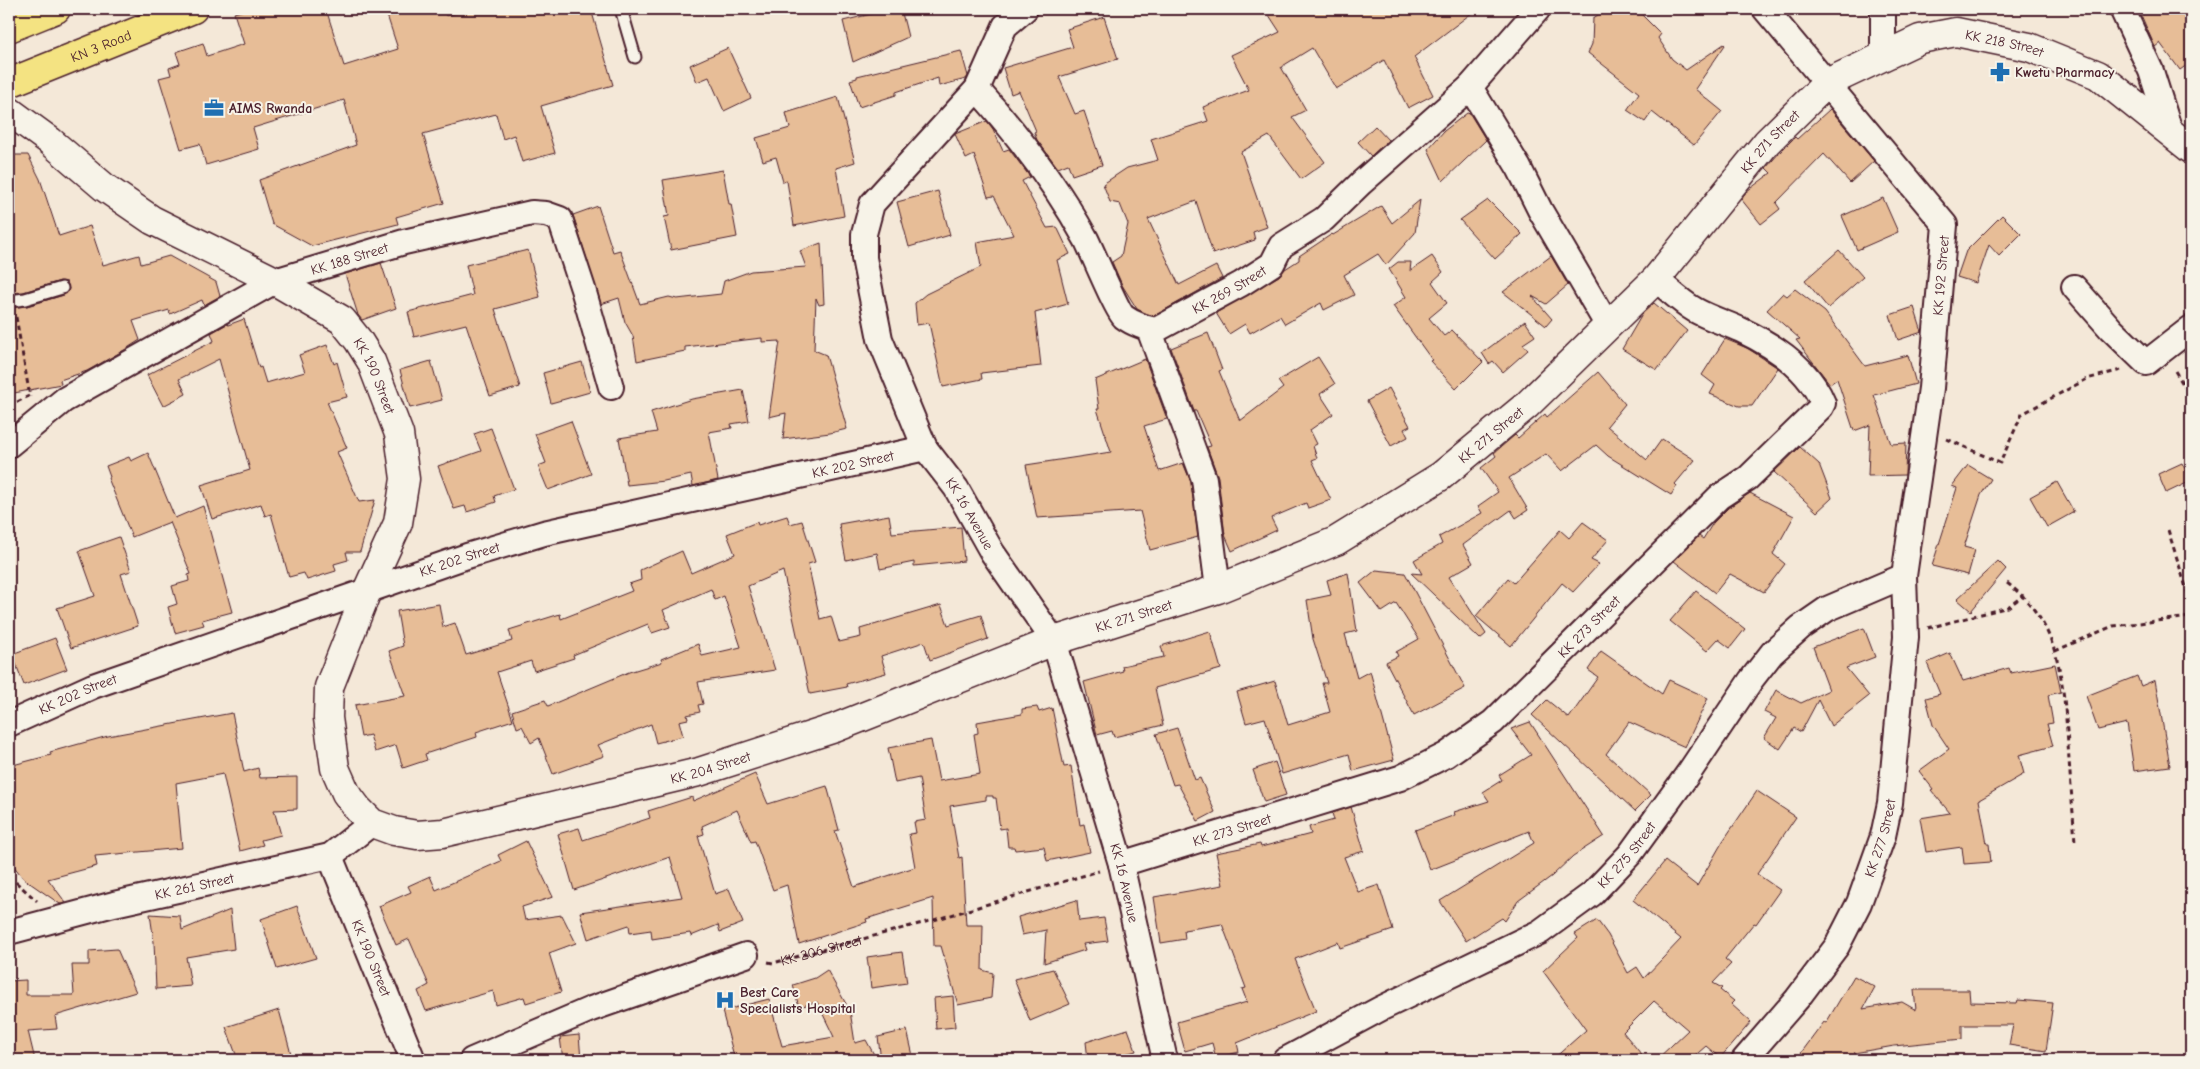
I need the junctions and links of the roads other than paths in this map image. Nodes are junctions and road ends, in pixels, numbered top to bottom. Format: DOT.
graph roads {
  1 [pos="56,9"];
  2 [pos="193,9"];
  3 [pos="621,9"];
  4 [pos="1025,9"];
  5 [pos="1538,9"];
  6 [pos="1765,9"];
  7 [pos="1883,9"];
  8 [pos="2122,9"];
  9 [pos="9,28"];
  10 [pos="1883,56"];
  11 [pos="635,57"];
  12 [pos="9,83"];
  13 [pos="1827,83"];
  14 [pos="1470,87"];
  15 [pos="977,89"];
  16 [pos="9,111"];
  17 [pos="2170,131"];
  18 [pos="2191,149"];
  19 [pos="1656,279"];
  20 [pos="275,281"];
  21 [pos="2074,287"];
  22 [pos="62,288"];
  23 [pos="9,301"];
  24 [pos="1608,326"];
  25 [pos="2191,328"];
  26 [pos="1149,329"];
  27 [pos="611,387"];
  28 [pos="9,445"];
  29 [pos="925,448"];
  30 [pos="1904,576"];
  31 [pos="1218,589"];
  32 [pos="367,592"];
  33 [pos="1054,641"];
  34 [pos="9,724"];
  35 [pos="365,816"];
  36 [pos="330,856"];
  37 [pos="1122,864"];
  38 [pos="9,932"];
  39 [pos="746,955"];
  40 [pos="413,1060"];
  41 [pos="472,1060"];
  42 [pos="1165,1060"];
  43 [pos="1284,1060"];
  44 [pos="1744,1060"];
  1 -- 9 [label="highway"];
  2 -- 12 [label="highway, KN 3 Road"];
  3 -- 11 [label="lane"];
  4 -- 15 [label="street, KK 16 Avenue"];
  5 -- 14 [label="street, KK 269 Street"];
  6 -- 13 [label="street, KK 192 Street"];
  7 -- 10 [label="street"];
  8 -- 17 [label="street"];
  10 -- 13 [label="street, KK 218 Street"];
  10 -- 17 [label="street, KK 218 Street"];
  13 -- 19 [label="street, KK 271 Street"];
  13 -- 30 [label="street, KK 192 Street"];
  14 -- 24 [label="street"];
  14 -- 26 [label="street, KK 269 Street"];
  15 -- 26 [label="street"];
  15 -- 29 [label="street, KK 16 Avenue"];
  16 -- 20 [label="street, KK 190 Street"];
  17 -- 18 [label="street, KK 218 Street"];
  19 -- 24 [label="street, KK 271 Street"];
  19 -- 37 [label="street, KK 273 Street"];
  20 -- 27 [label="street, KK 188 Street"];
  20 -- 28 [label="street, KK 188 Street"];
  20 -- 32 [label="street, KK 190 Street"];
  21 -- 25 [label="street"];
  22 -- 23 [label="lane"];
  24 -- 31 [label="street, KK 271 Street"];
  26 -- 31 [label="street"];
  29 -- 32 [label="street, KK 202 Street"];
  29 -- 33 [label="street, KK 16 Avenue"];
  30 -- 43 [label="street, KK 275 Street"];
  30 -- 44 [label="street, KK 277 Street"];
  31 -- 33 [label="street, KK 271 Street"];
  32 -- 34 [label="street, KK 202 Street"];
  32 -- 35 [label="street, KK 190 Street"];
  33 -- 35 [label="street, KK 204 Street"];
  33 -- 37 [label="street, KK 16 Avenue"];
  35 -- 36 [label="street, KK 261 Street"];
  36 -- 38 [label="street, KK 261 Street"];
  36 -- 40 [label="street, KK 190 Street"];
  37 -- 42 [label="street, KK 16 Avenue"];
  39 -- 41 [label="street"];
}
